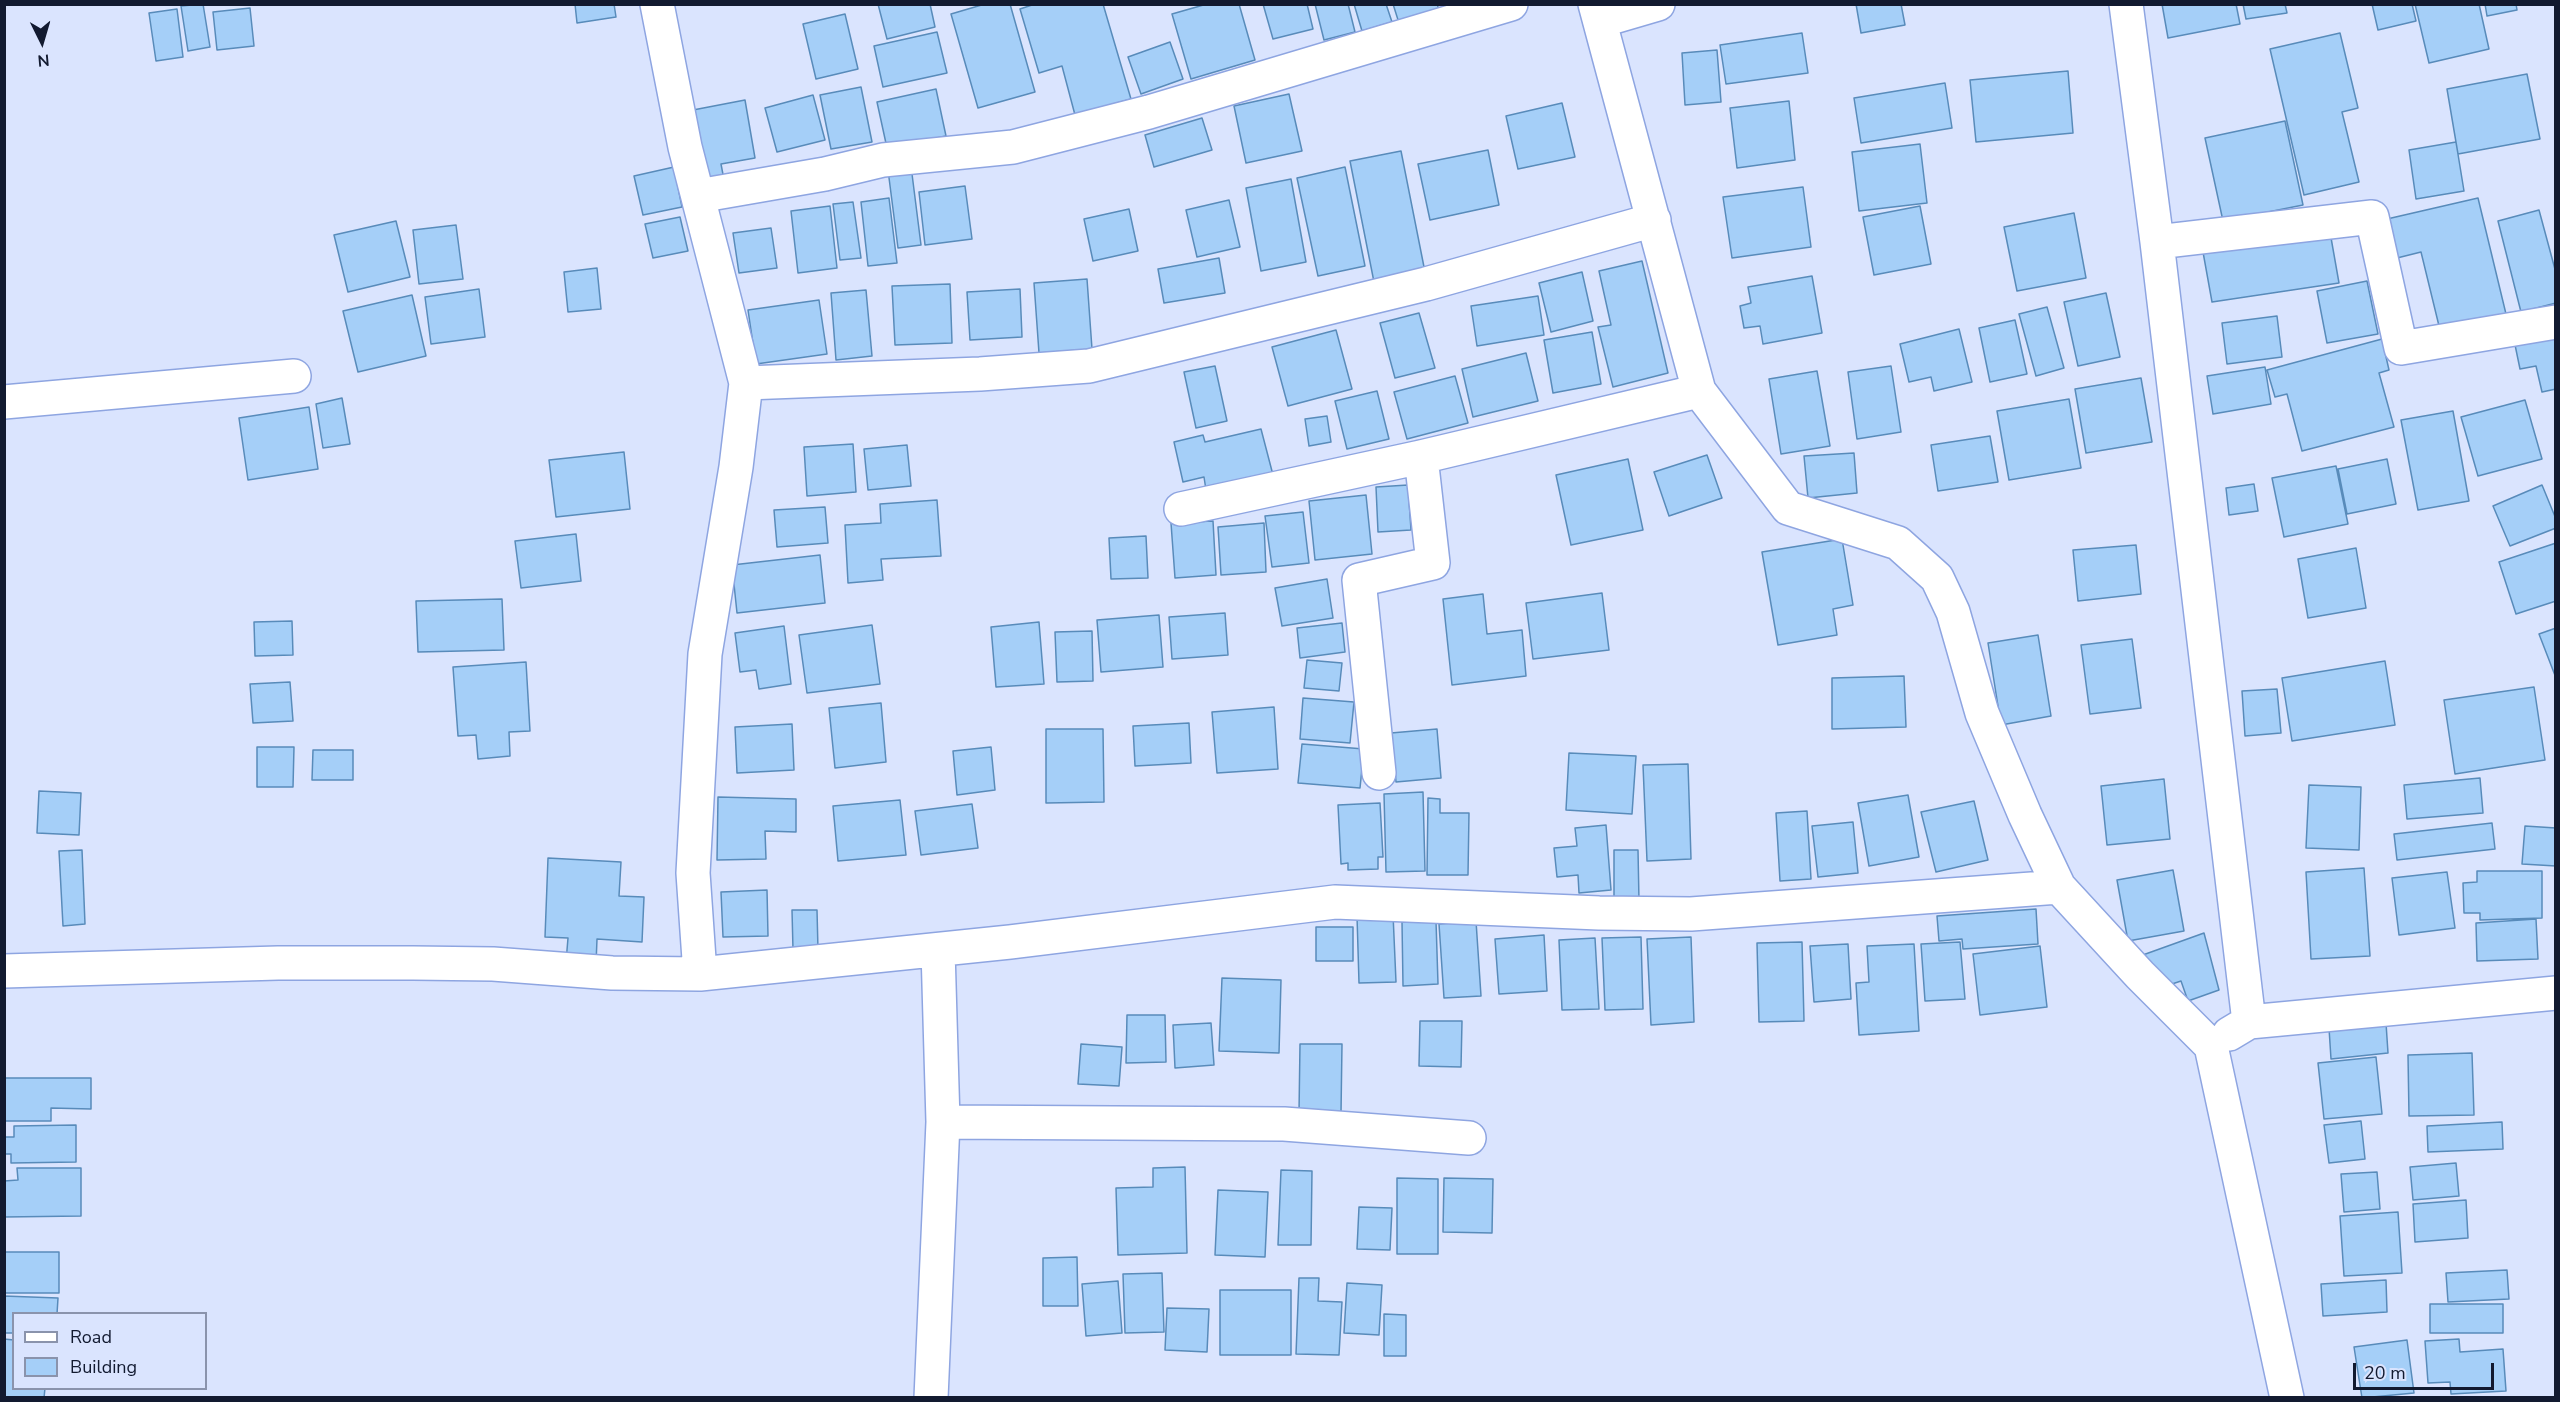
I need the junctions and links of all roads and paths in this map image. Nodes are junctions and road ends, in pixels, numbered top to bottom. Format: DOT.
graph roads {
  1 [pos="657,4"];
  2 [pos="1511,4"];
  3 [pos="1658,4"];
  4 [pos="2126,4"];
  5 [pos="1597,13"];
  6 [pos="698,196"];
  7 [pos="1654,220"];
  8 [pos="2157,242"];
  9 [pos="2556,322"];
  10 [pos="294,376"];
  11 [pos="746,383"];
  12 [pos="1699,391"];
  13 [pos="4,402"];
  14 [pos="1421,457"];
  15 [pos="1181,509"];
  16 [pos="1378,773"];
  17 [pos="2059,887"];
  18 [pos="938,950"];
  19 [pos="4,970"];
  20 [pos="700,974"];
  21 [pos="2556,993"];
  22 [pos="2248,1022"];
  23 [pos="2211,1046"];
  24 [pos="943,1122"];
  25 [pos="1469,1138"];
  26 [pos="931,1398"];
  27 [pos="2287,1398"];
  1 -- 6 [label="street"];
  2 -- 6 [label="street"];
  3 -- 5 [label="street"];
  4 -- 8 [label="street"];
  5 -- 7 [label="street"];
  6 -- 11 [label="street"];
  7 -- 11 [label="street"];
  7 -- 12 [label="street"];
  8 -- 9 [label="street"];
  8 -- 22 [label="street"];
  10 -- 13 [label="street"];
  11 -- 20 [label="street"];
  12 -- 14 [label="street"];
  12 -- 17 [label="street"];
  14 -- 15 [label="street"];
  14 -- 16 [label="street"];
  17 -- 18 [label="street"];
  17 -- 23 [label="street"];
  18 -- 20 [label="street"];
  18 -- 24 [label="street"];
  19 -- 20 [label="street"];
  21 -- 22 [label="street"];
  22 -- 23 [label="street"];
  23 -- 27 [label="street"];
  24 -- 25 [label="street"];
  24 -- 26 [label="street"];
}
